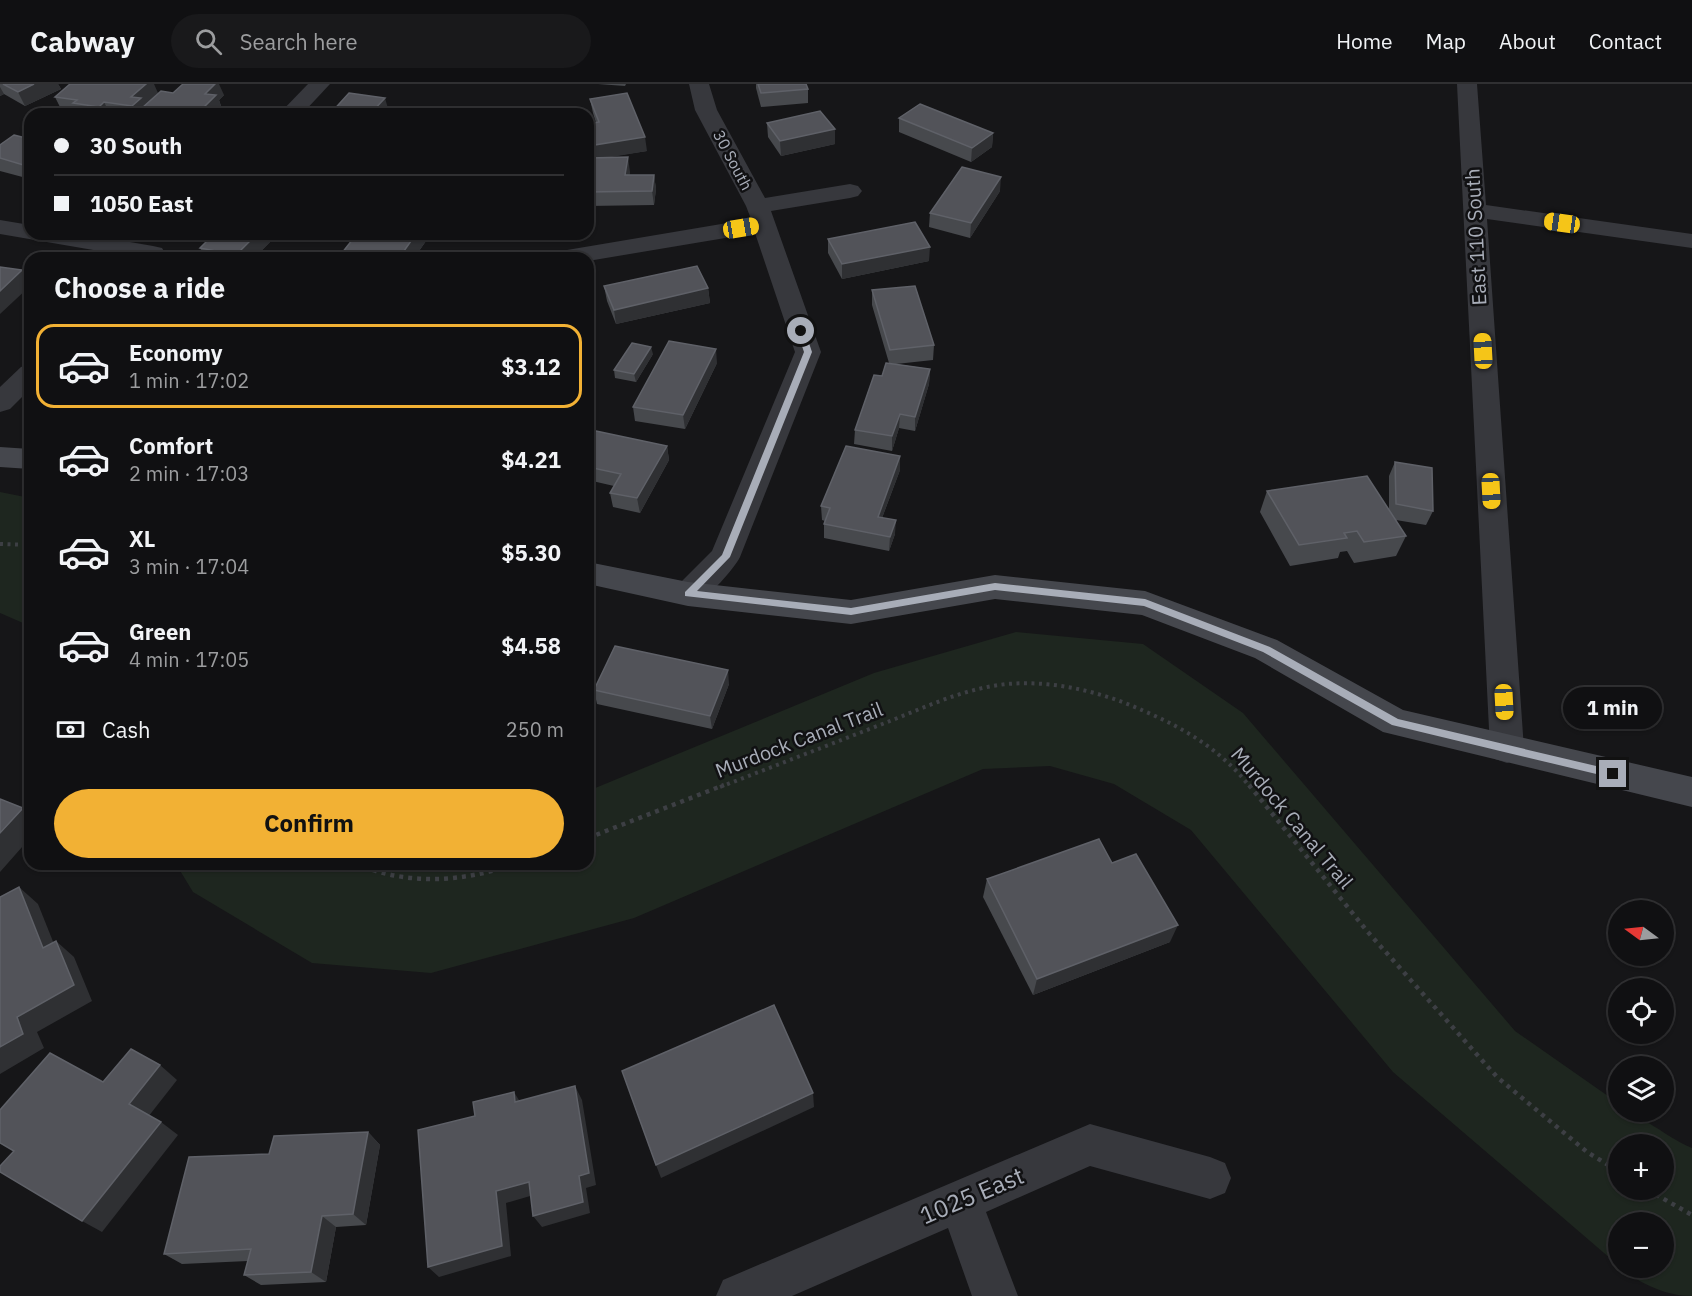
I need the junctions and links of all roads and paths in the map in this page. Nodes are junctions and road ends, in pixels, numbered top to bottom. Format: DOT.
graph roads {
  1 [pos="320,84"];
  2 [pos="699,84"];
  3 [pos="1467,84"];
  4 [pos="296,108"];
  5 [pos="850,191"];
  6 [pos="1475,210"];
  7 [pos="761,215"];
  8 [pos="0,227"];
  9 [pos="24,231"];
  10 [pos="72,240"];
  11 [pos="165,240"];
  12 [pos="1692,241"];
  13 [pos="134,252"];
  14 [pos="153,252"];
  15 [pos="589,252"];
  16 [pos="24,379"];
  17 [pos="0,403"];
  18 [pos="0,457"];
  19 [pos="24,459"];
  20 [pos="0,544"];
  21 [pos="24,545"];
  22 [pos="594,574"];
  23 [pos="688,594"];
  24 [pos="1507,749"];
  25 [pos="1692,792"];
  26 [pos="594,836"];
  27 [pos="373,870"];
  28 [pos="493,870"];
  29 [pos="1608,1165"];
  30 [pos="1210,1178"];
  31 [pos="1666,1200"];
  32 [pos="960,1201"];
  33 [pos="1692,1215"];
  34 [pos="739,1296"];
  35 [pos="995,1296"];
  1 -- 4 [label="street"];
  2 -- 7 [label="street, 30 South"];
  3 -- 6 [label="street, East 110 South"];
  5 -- 7 [label="street"];
  6 -- 12 [label="street"];
  6 -- 24 [label="street, East 110 South"];
  7 -- 15 [label="street"];
  7 -- 23 [label="street, 30 South"];
  8 -- 9 [label="street"];
  10 -- 13 [label="street"];
  11 -- 14 [label="street"];
  16 -- 17 [label="street"];
  18 -- 19 [label="street"];
  20 -- 21 [label="path"];
  22 -- 23 [label="street"];
  23 -- 24 [label="street"];
  24 -- 25 [label="street"];
  26 -- 29 [label="path, Murdock Canal Trail"];
  27 -- 28 [label="path"];
  30 -- 32 [label="street, 1025 East"];
  31 -- 33 [label="path"];
  32 -- 34 [label="street, 1025 East"];
  32 -- 35 [label="street"];
}
